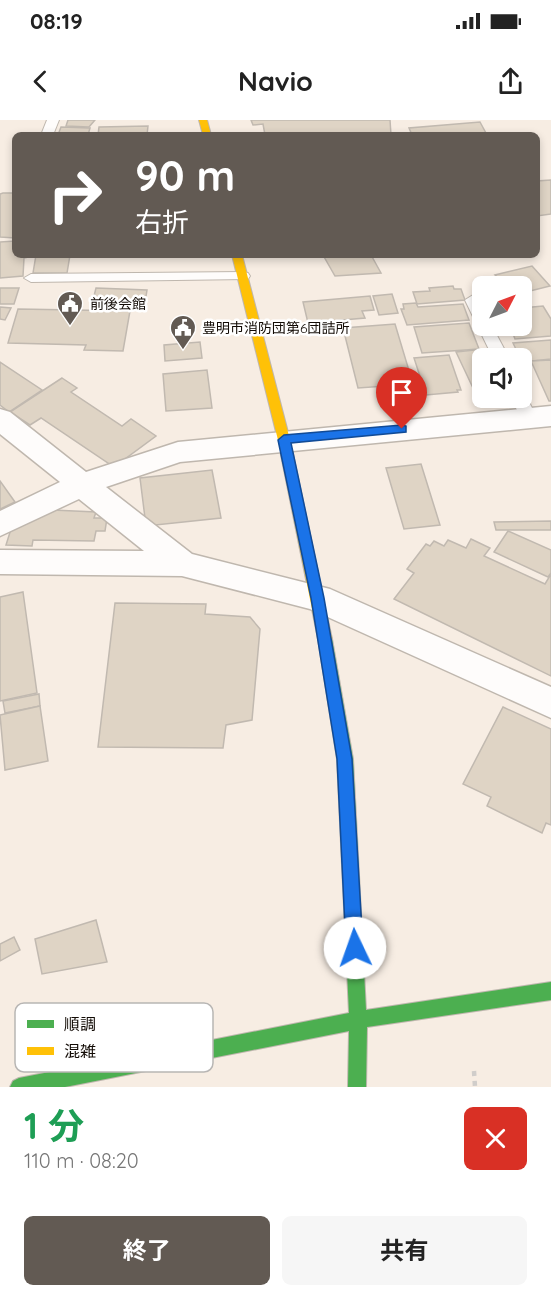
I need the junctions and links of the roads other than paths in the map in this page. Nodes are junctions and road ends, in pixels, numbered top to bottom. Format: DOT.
graph roads {
  1 [pos="238,258"];
  2 [pos="243,276"];
  3 [pos="31,278"];
  4 [pos="533,410"];
  5 [pos="0,419"];
  6 [pos="284,440"];
  7 [pos="83,484"];
  8 [pos="0,524"];
  9 [pos="0,562"];
  10 [pos="182,564"];
  11 [pos="318,598"];
  12 [pos="551,703"];
  13 [pos="551,991"];
  14 [pos="358,1020"];
  15 [pos="213,1049"];
  16 [pos="95,1072"];
  17 [pos="19,1087"];
  18 [pos="357,1087"];
  1 -- 2 [label="main road"];
  2 -- 3 [label="lane"];
  2 -- 6 [label="main road"];
  4 -- 6 [label="street"];
  5 -- 7 [label="street"];
  6 -- 7 [label="street"];
  6 -- 11 [label="main road"];
  7 -- 8 [label="street"];
  7 -- 10 [label="street"];
  9 -- 10 [label="street"];
  10 -- 11 [label="street"];
  11 -- 12 [label="street"];
  11 -- 14 [label="main road"];
  13 -- 14 [label="main road"];
  14 -- 15 [label="main road"];
  14 -- 18 [label="main road"];
  16 -- 17 [label="main road"];
}
